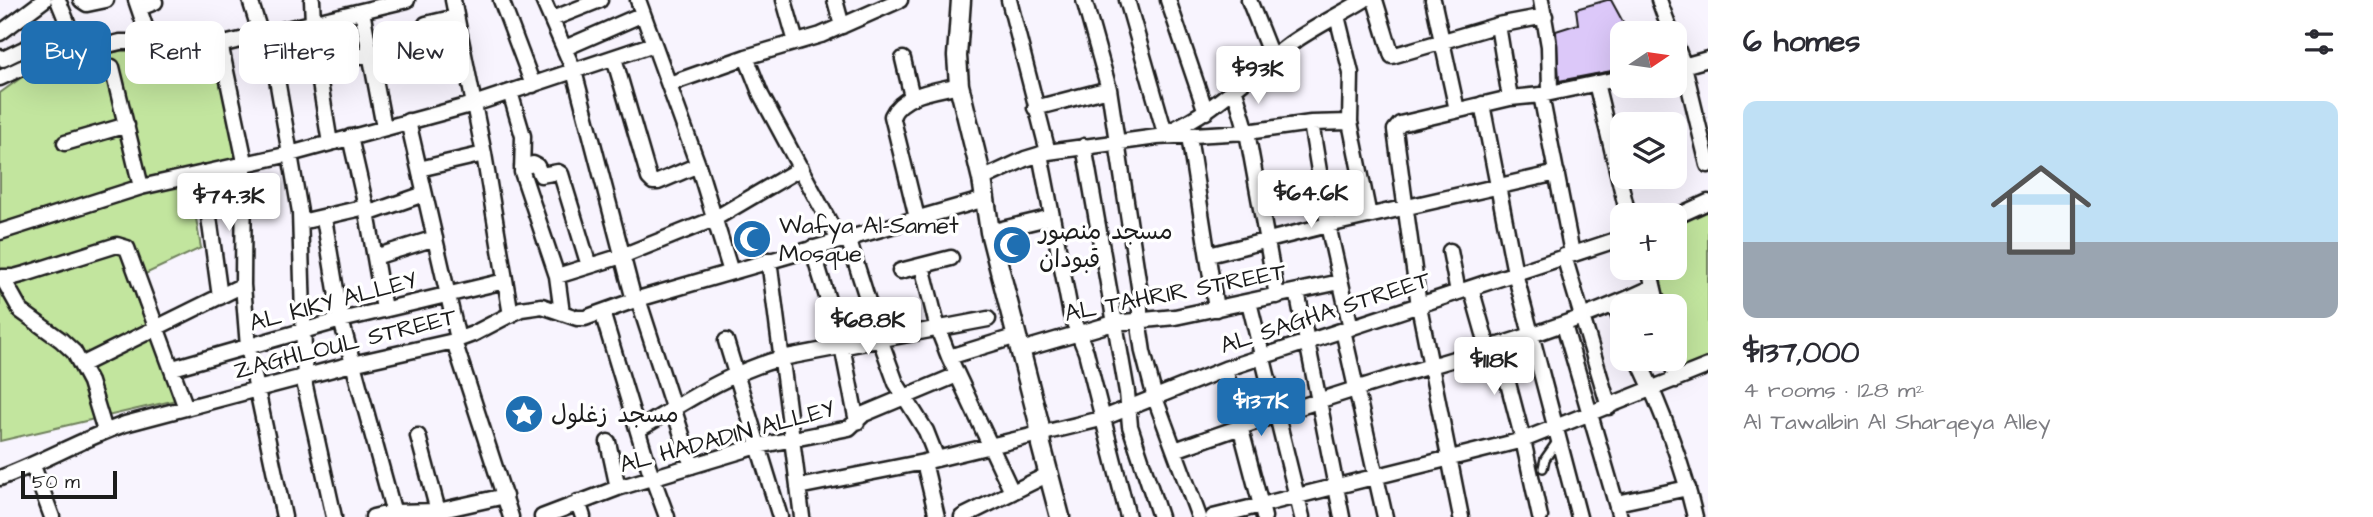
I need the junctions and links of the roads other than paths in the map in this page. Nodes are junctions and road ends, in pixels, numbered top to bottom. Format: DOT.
graph roads {
  1 [pos="44,0"];
  2 [pos="58,0"];
  3 [pos="81,0"];
  4 [pos="106,0"];
  5 [pos="250,0"];
  6 [pos="312,0"];
  7 [pos="407,0"];
  8 [pos="453,0"];
  9 [pos="501,0"];
  10 [pos="543,0"];
  11 [pos="600,0"];
  12 [pos="638,0"];
  13 [pos="784,0"];
  14 [pos="835,0"];
  15 [pos="961,0"];
  16 [pos="1009,0"];
  17 [pos="1084,0"];
  18 [pos="1127,0"];
  19 [pos="1168,0"];
  20 [pos="1250,0"];
  21 [pos="1364,0"];
  22 [pos="1375,0"];
  23 [pos="1433,0"];
  24 [pos="1541,0"];
  25 [pos="1659,0"];
  26 [pos="896,1"];
  27 [pos="155,2"];
  28 [pos="379,3"];
  29 [pos="138,4"];
  30 [pos="362,11"];
  31 [pos="643,14"];
  32 [pos="1337,16"];
  33 [pos="1545,16"];
  34 [pos="456,18"];
  35 [pos="552,19"];
  36 [pos="144,21"];
  37 [pos="259,21"];
  38 [pos="312,21"];
  39 [pos="320,21"];
  40 [pos="1667,21"];
  41 [pos="1497,25"];
  42 [pos="842,26"];
  43 [pos="0,33"];
  44 [pos="125,42"];
  45 [pos="796,42"];
  46 [pos="1442,43"];
  47 [pos="654,44"];
  48 [pos="565,48"];
  49 [pos="370,54"];
  50 [pos="359,56"];
  51 [pos="0,57"];
  52 [pos="746,57"];
  53 [pos="614,58"];
  54 [pos="903,58"];
  55 [pos="1272,58"];
  56 [pos="1708,60"];
  57 [pos="1687,65"];
  58 [pos="112,67"];
  59 [pos="225,68"];
  60 [pos="574,71"];
  61 [pos="0,78"];
  62 [pos="1610,80"];
  63 [pos="669,83"];
  64 [pos="1596,83"];
  65 [pos="275,84"];
  66 [pos="320,84"];
  67 [pos="533,85"];
  68 [pos="959,85"];
  69 [pos="1110,89"];
  70 [pos="1236,90"];
  71 [pos="510,92"];
  72 [pos="1546,93"];
  73 [pos="1687,94"];
  74 [pos="912,97"];
  75 [pos="1510,98"];
  76 [pos="474,104"];
  77 [pos="1482,104"];
  78 [pos="1035,108"];
  79 [pos="1457,110"];
  80 [pos="1206,112"];
  81 [pos="408,121"];
  82 [pos="1350,122"];
  83 [pos="1311,123"];
  84 [pos="127,125"];
  85 [pos="384,127"];
  86 [pos="1247,132"];
  87 [pos="1161,135"];
  88 [pos="1189,136"];
  89 [pos="350,137"];
  90 [pos="1116,142"];
  91 [pos="65,143"];
  92 [pos="330,143"];
  93 [pos="1084,146"];
  94 [pos="1044,153"];
  95 [pos="290,154"];
  96 [pos="484,154"];
  97 [pos="244,164"];
  98 [pos="698,165"];
  99 [pos="1708,165"];
  100 [pos="522,167"];
  101 [pos="801,168"];
  102 [pos="419,169"];
  103 [pos="203,173"];
  104 [pos="1557,173"];
  105 [pos="982,179"];
  106 [pos="141,187"];
  107 [pos="1498,187"];
  108 [pos="424,194"];
  109 [pos="985,199"];
  110 [pos="1708,202"];
  111 [pos="1625,203"];
  112 [pos="1404,208"];
  113 [pos="366,211"];
  114 [pos="1687,211"];
  115 [pos="1369,216"];
  116 [pos="1052,217"];
  117 [pos="324,218"];
  118 [pos="917,218"];
  119 [pos="714,219"];
  120 [pos="301,222"];
  121 [pos="1328,225"];
  122 [pos="0,232"];
  123 [pos="990,232"];
  124 [pos="435,237"];
  125 [pos="844,239"];
  126 [pos="1266,240"];
  127 [pos="1610,241"];
  128 [pos="812,248"];
  129 [pos="1450,251"];
  130 [pos="1209,255"];
  131 [pos="1568,255"];
  132 [pos="622,256"];
  133 [pos="375,257"];
  134 [pos="951,258"];
  135 [pos="769,260"];
  136 [pos="589,266"];
  137 [pos="922,266"];
  138 [pos="900,271"];
  139 [pos="731,272"];
  140 [pos="1515,273"];
  141 [pos="557,275"];
  142 [pos="1,277"];
  143 [pos="1651,280"];
  144 [pos="505,281"];
  145 [pos="1340,282"];
  146 [pos="243,285"];
  147 [pos="1653,287"];
  148 [pos="1465,290"];
  149 [pos="1297,291"];
  150 [pos="448,294"];
  151 [pos="1639,294"];
  152 [pos="1655,294"];
  153 [pos="1277,296"];
  154 [pos="220,297"];
  155 [pos="636,300"];
  156 [pos="1249,302"];
  157 [pos="1419,306"];
  158 [pos="1610,308"];
  159 [pos="384,309"];
  160 [pos="1216,309"];
  161 [pos="601,312"];
  162 [pos="562,313"];
  163 [pos="511,315"];
  164 [pos="1584,318"];
  165 [pos="988,319"];
  166 [pos="1140,319"];
  167 [pos="341,320"];
  168 [pos="1114,323"];
  169 [pos="1564,325"];
  170 [pos="159,329"];
  171 [pos="938,329"];
  172 [pos="1347,329"];
  173 [pos="303,331"];
  174 [pos="1077,333"];
  175 [pos="1531,335"];
  176 [pos="880,339"];
  177 [pos="456,340"];
  178 [pos="726,341"];
  179 [pos="1307,342"];
  180 [pos="1019,343"];
  181 [pos="842,346"];
  182 [pos="248,347"];
  183 [pos="1493,347"];
  184 [pos="1262,356"];
  185 [pos="949,357"];
  186 [pos="782,358"];
  187 [pos="352,363"];
  188 [pos="81,365"];
  189 [pos="1429,366"];
  190 [pos="1708,366"];
  191 [pos="173,368"];
  192 [pos="1225,369"];
  193 [pos="1644,371"];
  194 [pos="1674,371"];
  195 [pos="736,373"];
  196 [pos="957,375"];
  197 [pos="304,376"];
  198 [pos="1676,380"];
  199 [pos="257,388"];
  200 [pos="1357,388"];
  201 [pos="1653,390"];
  202 [pos="904,397"];
  203 [pos="1156,398"];
  204 [pos="1319,400"];
  205 [pos="1609,407"];
  206 [pos="186,408"];
  207 [pos="674,409"];
  208 [pos="1127,410"];
  209 [pos="1276,414"];
  210 [pos="1590,414"];
  211 [pos="1101,419"];
  212 [pos="857,422"];
  213 [pos="1240,427"];
  214 [pos="638,430"];
  215 [pos="105,431"];
  216 [pos="1558,433"];
  217 [pos="1041,435"];
  218 [pos="418,436"];
  219 [pos="793,438"];
  220 [pos="1523,440"];
  221 [pos="608,442"];
  222 [pos="758,446"];
  223 [pos="991,447"];
  224 [pos="1175,450"];
  225 [pos="1448,459"];
  226 [pos="930,461"];
  227 [pos="33,466"];
  228 [pos="692,466"];
  229 [pos="1543,468"];
  230 [pos="1049,474"];
  231 [pos="1377,476"];
  232 [pos="0,478"];
  233 [pos="653,478"];
  234 [pos="1336,486"];
  235 [pos="799,487"];
  236 [pos="618,488"];
  237 [pos="1688,488"];
  238 [pos="1012,492"];
  239 [pos="505,496"];
  240 [pos="1297,496"];
  241 [pos="578,502"];
  242 [pos="1618,510"];
  243 [pos="438,511"];
  244 [pos="1263,511"];
  245 [pos="459,512"];
  246 [pos="394,515"];
  247 [pos="52,517"];
  248 [pos="284,517"];
  249 [pos="334,517"];
  250 [pos="373,517"];
  251 [pos="511,517"];
  252 [pos="541,517"];
  253 [pos="583,517"];
  254 [pos="667,517"];
  255 [pos="780,517"];
  256 [pos="802,517"];
  257 [pos="937,517"];
  258 [pos="962,517"];
  259 [pos="1060,517"];
  260 [pos="1128,517"];
  261 [pos="1160,517"];
  262 [pos="1199,517"];
  263 [pos="1213,517"];
  264 [pos="1303,517"];
  265 [pos="1342,517"];
  266 [pos="1385,517"];
  267 [pos="1461,517"];
  268 [pos="1540,517"];
  269 [pos="1579,517"];
  270 [pos="1695,517"];
  1 -- 43 [label="street"];
  2 -- 51 [label="street"];
  3 -- 4 [label="street"];
  5 -- 37 [label="street"];
  6 -- 38 [label="street"];
  7 -- 28 [label="street"];
  8 -- 34 [label="street"];
  9 -- 67 [label="street"];
  10 -- 35 [label="street"];
  11 -- 35 [label="street"];
  12 -- 31 [label="street"];
  13 -- 45 [label="street"];
  14 -- 42 [label="street"];
  15 -- 68 [label="street"];
  16 -- 78 [label="street"];
  17 -- 69 [label="street"];
  18 -- 87 [label="street"];
  19 -- 80 [label="street"];
  20 -- 55 [label="street"];
  21 -- 32 [label="street"];
  22 -- 46 [label="street"];
  23 -- 46 [label="street"];
  24 -- 33 [label="street"];
  25 -- 40 [label="street"];
  26 -- 42 [label="street"];
  27 -- 29 [label="street"];
  28 -- 30 [label="street"];
  29 -- 36 [label="street"];
  30 -- 39 [label="street"];
  30 -- 49 [label="street"];
  31 -- 47 [label="street"];
  31 -- 48 [label="street"];
  32 -- 55 [label="street"];
  32 -- 82 [label="street"];
  33 -- 41 [label="street"];
  33 -- 72 [label="street"];
  34 -- 49 [label="street"];
  34 -- 76 [label="street"];
  35 -- 48 [label="street"];
  41 -- 46 [label="street"];
  41 -- 75 [label="street"];
  42 -- 45 [label="street"];
  44 -- 61 [label="street"];
  45 -- 52 [label="street"];
  46 -- 79 [label="street"];
  47 -- 53 [label="street"];
  47 -- 63 [label="street"];
  48 -- 60 [label="street"];
  49 -- 50 [label="street"];
  49 -- 85 [label="street"];
  52 -- 63 [label="street"];
  52 -- 101 [label="street"];
  53 -- 60 [label="street"];
  53 -- 98 [label="street"];
  54 -- 74 [label="street"];
  55 -- 70 [label="street"];
  56 -- 57 [label="street"];
  58 -- 84 [label="street"];
  59 -- 97 [label="street"];
  60 -- 67 [label="street"];
  60 -- 132 [label="street"];
  62 -- 64 [label="street"];
  63 -- 98 [label="street"];
  64 -- 72 [label="street"];
  64 -- 111 [label="street"];
  65 -- 95 [label="street"];
  66 -- 92 [label="street"];
  67 -- 71 [label="street"];
  68 -- 74 [label="street"];
  68 -- 105 [label="street"];
  69 -- 78 [label="street"];
  69 -- 90 [label="street"];
  70 -- 80 [label="street"];
  70 -- 86 [label="street"];
  71 -- 76 [label="street"];
  71 -- 100 [label="street"];
  72 -- 75 [label="street"];
  72 -- 104 [label="street"];
  73 -- 99 [label="street"];
  74 -- 118 [label="street"];
  75 -- 77 [label="street"];
  76 -- 81 [label="street"];
  76 -- 96 [label="street"];
  77 -- 79 [label="street"];
  77 -- 107 [label="street"];
  78 -- 94 [label="street"];
  79 -- 112 [label="street"];
  80 -- 87 [label="street"];
  81 -- 85 [label="street"];
  81 -- 102 [label="street"];
  82 -- 83 [label="street"];
  82 -- 115 [label="street"];
  83 -- 86 [label="street"];
  83 -- 121 [label="street"];
  84 -- 91 [label="street"];
  84 -- 106 [label="street"];
  85 -- 89 [label="street"];
  86 -- 88 [label="street"];
  86 -- 126 [label="street"];
  87 -- 88 [label="street"];
  87 -- 90 [label="street"];
  88 -- 130 [label="street"];
  89 -- 92 [label="street"];
  89 -- 113 [label="street"];
  90 -- 93 [label="street"];
  90 -- 166 [label="street"];
  92 -- 95 [label="street"];
  93 -- 94 [label="street"];
  93 -- 168 [label="street"];
  94 -- 105 [label="street"];
  94 -- 116 [label="street"];
  95 -- 97 [label="street"];
  95 -- 120 [label="street"];
  96 -- 102 [label="street"];
  96 -- 144 [label="street"];
  97 -- 103 [label="street"];
  97 -- 146 [label="street"];
  98 -- 119 [label="street"];
  100 -- 136 [label="street"];
  100 -- 141 [label="street"];
  101 -- 119 [label="street"];
  101 -- 125 [label="street"];
  102 -- 108 [label="street"];
  103 -- 106 [label="street"];
  103 -- 154 [label="street"];
  104 -- 107 [label="street"];
  104 -- 131 [label="street"];
  105 -- 109 [label="street"];
  106 -- 122 [label="street"];
  107 -- 112 [label="street"];
  107 -- 140 [label="street"];
  108 -- 113 [label="street"];
  108 -- 124 [label="street"];
  109 -- 118 [label="street, ZAGHLOUL STREET"];
  109 -- 123 [label="street"];
  110 -- 114 [label="street"];
  112 -- 115 [label="street"];
  112 -- 157 [label="street"];
  113 -- 117 [label="street"];
  113 -- 133 [label="street"];
  115 -- 121 [label="street"];
  116 -- 123 [label="street"];
  116 -- 174 [label="street"];
  117 -- 120 [label="street"];
  117 -- 167 [label="street"];
  118 -- 125 [label="street, ZAGHLOUL STREET"];
  119 -- 132 [label="street"];
  119 -- 139 [label="street"];
  120 -- 173 [label="street"];
  121 -- 126 [label="street"];
  121 -- 145 [label="street"];
  123 -- 180 [label="street"];
  124 -- 133 [label="street"];
  124 -- 150 [label="street"];
  125 -- 128 [label="street, ZAGHLOUL STREET"];
  125 -- 176 [label="street"];
  126 -- 130 [label="street"];
  126 -- 153 [label="street"];
  127 -- 131 [label="street, AL SAGHA STREET"];
  128 -- 135 [label="street, ZAGHLOUL STREET"];
  128 -- 181 [label="street"];
  129 -- 148 [label="street"];
  130 -- 160 [label="street"];
  131 -- 140 [label="street, AL SAGHA STREET"];
  131 -- 164 [label="street"];
  132 -- 136 [label="street"];
  132 -- 155 [label="street"];
  133 -- 159 [label="street"];
  134 -- 137 [label="street"];
  135 -- 139 [label="street, ZAGHLOUL STREET"];
  135 -- 186 [label="street"];
  136 -- 141 [label="street"];
  137 -- 138 [label="street"];
  137 -- 171 [label="street"];
  139 -- 155 [label="street, ZAGHLOUL STREET"];
  140 -- 148 [label="street, AL SAGHA STREET"];
  140 -- 175 [label="street"];
  141 -- 162 [label="street"];
  142 -- 170 [label="street"];
  142 -- 188 [label="street"];
  143 -- 147 [label="street"];
  144 -- 150 [label="street, AL KIKY ALLEY"];
  144 -- 163 [label="street"];
  145 -- 149 [label="street, AL TAHRIR STREET"];
  145 -- 172 [label="street"];
  146 -- 154 [label="street"];
  146 -- 182 [label="street"];
  147 -- 151 [label="street"];
  147 -- 152 [label="street"];
  148 -- 157 [label="street, AL SAGHA STREET"];
  148 -- 183 [label="street"];
  149 -- 153 [label="street, AL TAHRIR STREET"];
  149 -- 179 [label="street"];
  150 -- 159 [label="street, AL KIKY ALLEY"];
  150 -- 177 [label="street"];
  153 -- 156 [label="street, AL TAHRIR STREET"];
  154 -- 170 [label="street"];
  155 -- 161 [label="street, ZAGHLOUL STREET"];
  155 -- 207 [label="street"];
  156 -- 160 [label="street, AL TAHRIR STREET"];
  156 -- 184 [label="street"];
  157 -- 172 [label="street, AL SAGHA STREET"];
  157 -- 189 [label="street"];
  158 -- 164 [label="street"];
  159 -- 167 [label="street, AL KIKY ALLEY"];
  160 -- 166 [label="street, AL TAHRIR STREET"];
  161 -- 162 [label="street, ZAGHLOUL STREET"];
  161 -- 214 [label="street"];
  162 -- 163 [label="street, ZAGHLOUL STREET"];
  163 -- 177 [label="street, ZAGHLOUL STREET"];
  164 -- 169 [label="street"];
  164 -- 205 [label="street"];
  165 -- 171 [label="street"];
  166 -- 168 [label="street, AL TAHRIR STREET"];
  166 -- 203 [label="street"];
  167 -- 173 [label="street, AL KIKY ALLEY"];
  167 -- 187 [label="street"];
  168 -- 174 [label="street, AL TAHRIR STREET"];
  168 -- 208 [label="street"];
  169 -- 175 [label="street"];
  169 -- 210 [label="street"];
  170 -- 188 [label="street"];
  170 -- 191 [label="street"];
  171 -- 176 [label="street"];
  171 -- 185 [label="street"];
  172 -- 179 [label="street, AL SAGHA STREET"];
  172 -- 200 [label="street"];
  173 -- 182 [label="street, AL KIKY ALLEY"];
  173 -- 197 [label="street"];
  174 -- 180 [label="street, AL TAHRIR STREET"];
  174 -- 211 [label="street"];
  175 -- 183 [label="street"];
  175 -- 216 [label="street"];
  176 -- 181 [label="street"];
  176 -- 202 [label="street"];
  177 -- 187 [label="street, ZAGHLOUL STREET"];
  177 -- 239 [label="street"];
  178 -- 195 [label="street"];
  179 -- 184 [label="street, AL SAGHA STREET"];
  179 -- 204 [label="street"];
  180 -- 185 [label="street, AL TAHRIR STREET"];
  180 -- 217 [label="street"];
  181 -- 186 [label="street"];
  181 -- 212 [label="street"];
  182 -- 191 [label="street, AL KIKY ALLEY"];
  182 -- 199 [label="street"];
  183 -- 189 [label="street"];
  183 -- 220 [label="street"];
  184 -- 192 [label="street, AL SAGHA STREET"];
  184 -- 209 [label="street"];
  185 -- 196 [label="street"];
  186 -- 195 [label="street"];
  186 -- 219 [label="street"];
  187 -- 197 [label="street, ZAGHLOUL STREET"];
  187 -- 246 [label="street"];
  188 -- 215 [label="street"];
  189 -- 200 [label="street"];
  189 -- 225 [label="street"];
  190 -- 198 [label="street"];
  191 -- 206 [label="street"];
  192 -- 203 [label="street, AL SAGHA STREET"];
  192 -- 213 [label="street"];
  193 -- 201 [label="street"];
  194 -- 198 [label="street"];
  195 -- 207 [label="street"];
  195 -- 222 [label="street"];
  196 -- 202 [label="street, AL HADADIN ALLEY"];
  196 -- 223 [label="street"];
  197 -- 199 [label="street, ZAGHLOUL STREET"];
  197 -- 249 [label="street"];
  198 -- 201 [label="street"];
  199 -- 206 [label="street, ZAGHLOUL STREET"];
  199 -- 248 [label="street"];
  200 -- 204 [label="street"];
  200 -- 231 [label="street"];
  201 -- 205 [label="street"];
  201 -- 237 [label="street"];
  202 -- 212 [label="street, AL HADADIN ALLEY"];
  202 -- 226 [label="street"];
  203 -- 208 [label="street, AL SAGHA STREET"];
  203 -- 224 [label="street"];
  204 -- 209 [label="street"];
  204 -- 234 [label="street"];
  205 -- 210 [label="street"];
  206 -- 215 [label="street, ZAGHLOUL STREET"];
  207 -- 214 [label="street"];
  207 -- 228 [label="street"];
  208 -- 211 [label="street, AL SAGHA STREET"];
  208 -- 261 [label="street"];
  209 -- 213 [label="street"];
  209 -- 240 [label="street"];
  210 -- 216 [label="street"];
  210 -- 242 [label="street"];
  211 -- 217 [label="street, AL SAGHA STREET"];
  211 -- 260 [label="street"];
  212 -- 219 [label="street, AL HADADIN ALLEY"];
  213 -- 224 [label="street"];
  213 -- 244 [label="street"];
  214 -- 233 [label="street"];
  215 -- 227 [label="street, ZAGHLOUL STREET"];
  216 -- 220 [label="street"];
  216 -- 229 [label="lane"];
  216 -- 269 [label="street"];
  217 -- 223 [label="street, AL SAGHA STREET"];
  217 -- 230 [label="street"];
  218 -- 243 [label="street"];
  219 -- 222 [label="street, AL HADADIN ALLEY"];
  219 -- 235 [label="street"];
  220 -- 225 [label="street"];
  220 -- 268 [label="street"];
  221 -- 236 [label="street"];
  222 -- 228 [label="street, AL HADADIN ALLEY"];
  222 -- 255 [label="street"];
  223 -- 226 [label="street, AL SAGHA STREET"];
  223 -- 238 [label="street"];
  224 -- 262 [label="street"];
  225 -- 231 [label="street"];
  225 -- 267 [label="street"];
  226 -- 235 [label="street, AL SAGHA STREET"];
  226 -- 257 [label="street"];
  227 -- 232 [label="street, ZAGHLOUL STREET"];
  227 -- 247 [label="street"];
  228 -- 233 [label="street, AL HADADIN ALLEY"];
  230 -- 238 [label="street"];
  230 -- 259 [label="street"];
  231 -- 234 [label="street"];
  231 -- 266 [label="street"];
  233 -- 236 [label="street, AL HADADIN ALLEY"];
  233 -- 254 [label="street"];
  234 -- 240 [label="street"];
  234 -- 265 [label="street"];
  235 -- 256 [label="street"];
  236 -- 241 [label="street, AL HADADIN ALLEY"];
  237 -- 242 [label="street"];
  237 -- 270 [label="street"];
  238 -- 258 [label="street"];
  239 -- 245 [label="street"];
  239 -- 251 [label="street"];
  240 -- 244 [label="street"];
  240 -- 264 [label="street"];
  241 -- 252 [label="street, AL HADADIN ALLEY"];
  241 -- 253 [label="street"];
  243 -- 245 [label="street"];
  243 -- 246 [label="street"];
  244 -- 263 [label="street"];
  246 -- 250 [label="street"];
}
